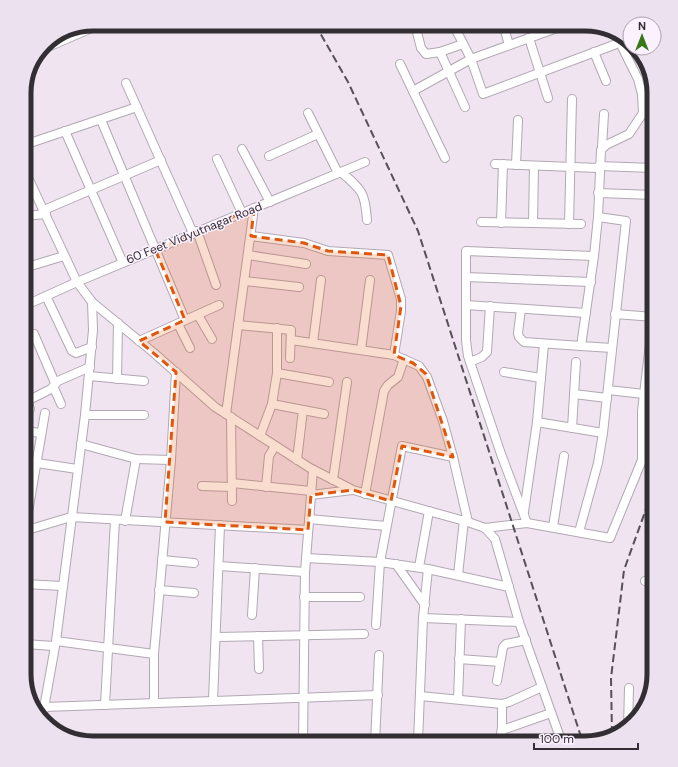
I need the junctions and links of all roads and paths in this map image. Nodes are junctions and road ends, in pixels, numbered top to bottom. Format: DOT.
graph roads {
  1 [pos="417,31"];
  2 [pos="456,31"];
  3 [pos="505,31"];
  4 [pos="548,31"];
  5 [pos="82,32"];
  6 [pos="542,33"];
  7 [pos="529,38"];
  8 [pos="621,42"];
  9 [pos="54,44"];
  10 [pos="463,44"];
  11 [pos="509,45"];
  12 [pos="440,52"];
  13 [pos="594,52"];
  14 [pos="630,56"];
  15 [pos="471,59"];
  16 [pos="400,64"];
  17 [pos="448,72"];
  18 [pos="540,72"];
  19 [pos="606,81"];
  20 [pos="126,82"];
  21 [pos="413,91"];
  22 [pos="548,98"];
  23 [pos="572,99"];
  24 [pos="465,107"];
  25 [pos="137,108"];
  26 [pos="308,113"];
  27 [pos="604,114"];
  28 [pos="101,120"];
  29 [pos="518,120"];
  30 [pos="65,132"];
  31 [pos="318,134"];
  32 [pos="31,143"];
  33 [pos="602,147"];
  34 [pos="242,150"];
  35 [pos="269,156"];
  36 [pos="445,158"];
  37 [pos="217,159"];
  38 [pos="161,160"];
  39 [pos="365,162"];
  40 [pos="516,165"];
  41 [pos="534,166"];
  42 [pos="571,167"];
  43 [pos="599,167"];
  44 [pos="647,168"];
  45 [pos="340,173"];
  46 [pos="124,175"];
  47 [pos="31,183"];
  48 [pos="90,190"];
  49 [pos="598,193"];
  50 [pos="647,195"];
  51 [pos="270,202"];
  52 [pos="254,208"];
  53 [pos="45,212"];
  54 [pos="242,213"];
  55 [pos="31,215"];
  56 [pos="598,217"];
  57 [pos="367,220"];
  58 [pos="481,222"];
  59 [pos="501,223"];
  60 [pos="533,223"];
  61 [pos="569,224"];
  62 [pos="581,224"];
  63 [pos="195,232"];
  64 [pos="251,236"];
  65 [pos="155,250"];
  66 [pos="248,255"];
  67 [pos="64,256"];
  68 [pos="594,256"];
  69 [pos="123,263"];
  70 [pos="306,264"];
  71 [pos="31,266"];
  72 [pos="466,277"];
  73 [pos="321,280"];
  74 [pos="370,280"];
  75 [pos="244,281"];
  76 [pos="77,282"];
  77 [pos="590,282"];
  78 [pos="216,285"];
  79 [pos="299,287"];
  80 [pos="46,296"];
  81 [pos="92,302"];
  82 [pos="31,303"];
  83 [pos="219,305"];
  84 [pos="466,305"];
  85 [pos="490,306"];
  86 [pos="522,309"];
  87 [pos="586,313"];
  88 [pos="615,314"];
  89 [pos="198,315"];
  90 [pos="647,315"];
  91 [pos="181,322"];
  92 [pos="118,323"];
  93 [pos="238,325"];
  94 [pos="277,328"];
  95 [pos="34,334"];
  96 [pos="212,339"];
  97 [pos="291,340"];
  98 [pos="139,341"];
  99 [pos="313,343"];
  100 [pos="544,344"];
  101 [pos="581,346"];
  102 [pos="92,348"];
  103 [pos="190,348"];
  104 [pos="612,348"];
  105 [pos="361,350"];
  106 [pos="394,355"];
  107 [pos="290,358"];
  108 [pos="404,359"];
  109 [pos="470,362"];
  110 [pos="576,362"];
  111 [pos="90,367"];
  112 [pos="647,370"];
  113 [pos="176,372"];
  114 [pos="504,372"];
  115 [pos="277,373"];
  116 [pos="89,376"];
  117 [pos="541,378"];
  118 [pos="117,379"];
  119 [pos="144,381"];
  120 [pos="329,382"];
  121 [pos="347,382"];
  122 [pos="54,386"];
  123 [pos="574,394"];
  124 [pos="607,394"];
  125 [pos="644,394"];
  126 [pos="31,399"];
  127 [pos="61,404"];
  128 [pos="272,404"];
  129 [pos="303,410"];
  130 [pos="45,413"];
  131 [pos="144,414"];
  132 [pos="324,414"];
  133 [pos="85,415"];
  134 [pos="228,415"];
  135 [pos="536,422"];
  136 [pos="572,428"];
  137 [pos="31,432"];
  138 [pos="603,433"];
  139 [pos="41,434"];
  140 [pos="260,436"];
  141 [pos="81,444"];
  142 [pos="275,446"];
  143 [pos="564,456"];
  144 [pos="453,457"];
  145 [pos="136,459"];
  146 [pos="171,460"];
  147 [pos="297,460"];
  148 [pos="31,462"];
  149 [pos="36,463"];
  150 [pos="77,469"];
  151 [pos="313,470"];
  152 [pos="333,480"];
  153 [pos="232,485"];
  154 [pos="202,486"];
  155 [pos="266,487"];
  156 [pos="353,490"];
  157 [pos="311,493"];
  158 [pos="31,494"];
  159 [pos="365,494"];
  160 [pos="232,501"];
  161 [pos="390,501"];
  162 [pos="429,511"];
  163 [pos="524,514"];
  164 [pos="71,517"];
  165 [pos="309,519"];
  166 [pos="114,520"];
  167 [pos="125,521"];
  168 [pos="466,521"];
  169 [pos="165,522"];
  170 [pos="527,523"];
  171 [pos="220,525"];
  172 [pos="386,526"];
  173 [pos="553,527"];
  174 [pos="485,528"];
  175 [pos="31,529"];
  176 [pos="308,530"];
  177 [pos="579,532"];
  178 [pos="306,558"];
  179 [pos="162,560"];
  180 [pos="380,562"];
  181 [pos="194,563"];
  182 [pos="396,564"];
  183 [pos="219,566"];
  184 [pos="420,567"];
  185 [pos="254,568"];
  186 [pos="428,569"];
  187 [pos="304,572"];
  188 [pos="458,575"];
  189 [pos="31,584"];
  190 [pos="62,586"];
  191 [pos="509,587"];
  192 [pos="159,590"];
  193 [pos="194,593"];
  194 [pos="304,597"];
  195 [pos="360,597"];
  196 [pos="425,606"];
  197 [pos="252,615"];
  198 [pos="423,618"];
  199 [pos="461,619"];
  200 [pos="520,622"];
  201 [pos="376,625"];
  202 [pos="364,634"];
  203 [pos="304,635"];
  204 [pos="258,636"];
  205 [pos="217,637"];
  206 [pos="526,640"];
  207 [pos="55,643"];
  208 [pos="31,644"];
  209 [pos="108,648"];
  210 [pos="154,654"];
  211 [pos="379,655"];
  212 [pos="459,660"];
  213 [pos="500,662"];
  214 [pos="259,669"];
  215 [pos="497,681"];
  216 [pos="542,687"];
  217 [pos="629,688"];
  218 [pos="378,695"];
  219 [pos="420,696"];
  220 [pos="303,697"];
  221 [pos="458,699"];
  222 [pos="213,700"];
  223 [pos="154,702"];
  224 [pos="105,704"];
  225 [pos="502,704"];
  226 [pos="44,707"];
  227 [pos="43,711"];
  228 [pos="551,713"];
  229 [pos="628,718"];
  230 [pos="502,730"];
  231 [pos="303,736"];
  232 [pos="375,736"];
  233 [pos="417,736"];
  234 [pos="501,736"];
  235 [pos="559,736"];
  1 -- 12 [label="street"];
  2 -- 10 [label="street"];
  3 -- 11 [label="street"];
  4 -- 6 [label="street"];
  5 -- 9 [label="street"];
  6 -- 7 [label="street"];
  7 -- 11 [label="street"];
  7 -- 18 [label="street"];
  8 -- 13 [label="street"];
  10 -- 12 [label="street"];
  10 -- 15 [label="street"];
  11 -- 15 [label="street"];
  12 -- 17 [label="street"];
  13 -- 18 [label="street"];
  13 -- 19 [label="street"];
  14 -- 33 [label="street"];
  15 -- 17 [label="street"];
  15 -- 18 [label="street"];
  16 -- 21 [label="street"];
  17 -- 21 [label="street"];
  17 -- 24 [label="street"];
  18 -- 22 [label="street"];
  20 -- 25 [label="street"];
  21 -- 36 [label="street"];
  23 -- 42 [label="street"];
  25 -- 28 [label="street"];
  25 -- 38 [label="street"];
  26 -- 31 [label="street"];
  27 -- 33 [label="street"];
  28 -- 30 [label="street"];
  28 -- 46 [label="street"];
  29 -- 40 [label="street"];
  30 -- 32 [label="street"];
  30 -- 48 [label="street"];
  31 -- 35 [label="street"];
  31 -- 45 [label="street"];
  33 -- 43 [label="street"];
  34 -- 51 [label="street"];
  37 -- 54 [label="street"];
  38 -- 46 [label="street"];
  38 -- 63 [label="street"];
  39 -- 45 [label="street, 60 Feet Vidyutnagar Road"];
  40 -- 41 [label="street"];
  40 -- 59 [label="street"];
  41 -- 42 [label="street"];
  41 -- 60 [label="street"];
  42 -- 43 [label="street"];
  42 -- 61 [label="street"];
  43 -- 44 [label="street"];
  43 -- 49 [label="street"];
  45 -- 51 [label="street, 60 Feet Vidyutnagar Road"];
  45 -- 57 [label="street"];
  46 -- 48 [label="street"];
  46 -- 65 [label="street"];
  47 -- 53 [label="street"];
  48 -- 53 [label="street"];
  48 -- 69 [label="street"];
  49 -- 50 [label="street"];
  49 -- 56 [label="street"];
  51 -- 52 [label="street, 60 Feet Vidyutnagar Road"];
  52 -- 54 [label="street, 60 Feet Vidyutnagar Road"];
  52 -- 64 [label="street"];
  53 -- 55 [label="street"];
  53 -- 67 [label="street"];
  54 -- 63 [label="street, 60 Feet Vidyutnagar Road"];
  56 -- 68 [label="street"];
  56 -- 88 [label="street"];
  58 -- 59 [label="street"];
  59 -- 60 [label="street"];
  60 -- 61 [label="street"];
  61 -- 62 [label="street"];
  63 -- 65 [label="street, 60 Feet Vidyutnagar Road"];
  63 -- 78 [label="street"];
  64 -- 66 [label="street"];
  64 -- 106 [label="street"];
  65 -- 69 [label="street, 60 Feet Vidyutnagar Road"];
  65 -- 91 [label="street"];
  66 -- 70 [label="street"];
  66 -- 75 [label="street"];
  67 -- 71 [label="street"];
  67 -- 76 [label="street"];
  68 -- 72 [label="street"];
  68 -- 77 [label="street"];
  69 -- 76 [label="street, 60 Feet Vidyutnagar Road"];
  72 -- 77 [label="street"];
  72 -- 84 [label="street"];
  73 -- 99 [label="street"];
  74 -- 105 [label="street"];
  75 -- 79 [label="street"];
  75 -- 93 [label="street"];
  76 -- 80 [label="street, 60 Feet Vidyutnagar Road"];
  76 -- 81 [label="street"];
  77 -- 87 [label="street"];
  80 -- 82 [label="street, 60 Feet Vidyutnagar Road"];
  80 -- 102 [label="street"];
  81 -- 92 [label="street"];
  81 -- 102 [label="street"];
  83 -- 89 [label="street"];
  84 -- 85 [label="street"];
  84 -- 109 [label="street"];
  85 -- 86 [label="street"];
  85 -- 109 [label="street"];
  86 -- 87 [label="street"];
  86 -- 100 [label="street"];
  87 -- 101 [label="street"];
  88 -- 90 [label="street"];
  88 -- 104 [label="street"];
  89 -- 91 [label="street"];
  89 -- 96 [label="street"];
  91 -- 98 [label="street"];
  91 -- 103 [label="street"];
  92 -- 98 [label="street"];
  92 -- 118 [label="street"];
  93 -- 94 [label="street"];
  93 -- 134 [label="street"];
  94 -- 97 [label="street"];
  94 -- 115 [label="street"];
  95 -- 122 [label="street"];
  97 -- 99 [label="street"];
  97 -- 107 [label="street"];
  98 -- 113 [label="street"];
  99 -- 105 [label="street"];
  100 -- 101 [label="street"];
  100 -- 117 [label="street"];
  101 -- 104 [label="street"];
  102 -- 111 [label="street"];
  104 -- 124 [label="street"];
  105 -- 106 [label="street"];
  106 -- 108 [label="street"];
  108 -- 144 [label="street"];
  108 -- 159 [label="street"];
  109 -- 163 [label="street"];
  110 -- 123 [label="street"];
  111 -- 116 [label="street"];
  111 -- 122 [label="street"];
  112 -- 125 [label="street"];
  113 -- 134 [label="street"];
  113 -- 146 [label="street"];
  114 -- 117 [label="street"];
  115 -- 120 [label="street"];
  115 -- 128 [label="street"];
  116 -- 118 [label="street"];
  116 -- 133 [label="street"];
  117 -- 135 [label="street"];
  118 -- 119 [label="street"];
  121 -- 152 [label="street"];
  122 -- 126 [label="street"];
  122 -- 127 [label="street"];
  123 -- 124 [label="street"];
  123 -- 136 [label="street"];
  124 -- 125 [label="street"];
  124 -- 138 [label="street"];
  125 -- 177 [label="street"];
  128 -- 129 [label="street"];
  128 -- 140 [label="street"];
  129 -- 132 [label="street"];
  129 -- 147 [label="street"];
  130 -- 139 [label="street"];
  131 -- 133 [label="street"];
  133 -- 141 [label="street"];
  134 -- 140 [label="street"];
  134 -- 153 [label="street"];
  135 -- 136 [label="street"];
  135 -- 163 [label="street"];
  136 -- 138 [label="street"];
  137 -- 139 [label="street"];
  138 -- 177 [label="street"];
  139 -- 149 [label="street"];
  140 -- 142 [label="street"];
  141 -- 145 [label="street"];
  141 -- 150 [label="street"];
  142 -- 147 [label="street"];
  142 -- 155 [label="street"];
  143 -- 173 [label="street"];
  144 -- 161 [label="street"];
  144 -- 168 [label="street"];
  145 -- 146 [label="street"];
  145 -- 167 [label="street"];
  146 -- 169 [label="street"];
  147 -- 151 [label="street"];
  148 -- 149 [label="street"];
  149 -- 150 [label="street"];
  149 -- 158 [label="street"];
  150 -- 164 [label="street"];
  151 -- 152 [label="street"];
  151 -- 157 [label="street"];
  152 -- 156 [label="street"];
  153 -- 154 [label="street"];
  153 -- 155 [label="street"];
  153 -- 160 [label="street"];
  155 -- 157 [label="street"];
  156 -- 157 [label="street"];
  156 -- 159 [label="street"];
  157 -- 165 [label="street"];
  159 -- 161 [label="street"];
  161 -- 162 [label="street"];
  161 -- 172 [label="street"];
  162 -- 168 [label="street"];
  162 -- 184 [label="street"];
  163 -- 170 [label="street"];
  164 -- 166 [label="street"];
  164 -- 175 [label="street"];
  164 -- 190 [label="street"];
  165 -- 172 [label="street"];
  165 -- 176 [label="street"];
  166 -- 167 [label="street"];
  166 -- 209 [label="street"];
  167 -- 169 [label="street"];
  168 -- 174 [label="street"];
  168 -- 188 [label="street"];
  169 -- 171 [label="street"];
  169 -- 179 [label="street"];
  170 -- 173 [label="street"];
  170 -- 174 [label="street"];
  171 -- 176 [label="street"];
  171 -- 183 [label="street"];
  172 -- 180 [label="street"];
  173 -- 177 [label="street"];
  174 -- 191 [label="street"];
  176 -- 178 [label="street"];
  178 -- 180 [label="street"];
  178 -- 187 [label="street"];
  179 -- 181 [label="street"];
  179 -- 192 [label="street"];
  180 -- 182 [label="street"];
  180 -- 201 [label="street"];
  182 -- 184 [label="street"];
  182 -- 196 [label="street"];
  183 -- 185 [label="street"];
  183 -- 205 [label="street"];
  184 -- 186 [label="street"];
  185 -- 187 [label="street"];
  185 -- 197 [label="street"];
  186 -- 188 [label="street"];
  186 -- 196 [label="street"];
  187 -- 194 [label="street"];
  188 -- 191 [label="street"];
  189 -- 190 [label="street"];
  190 -- 207 [label="street"];
  191 -- 200 [label="street"];
  192 -- 193 [label="street"];
  192 -- 210 [label="street"];
  194 -- 195 [label="street"];
  194 -- 203 [label="street"];
  196 -- 198 [label="street"];
  198 -- 199 [label="street"];
  198 -- 219 [label="street"];
  199 -- 200 [label="street"];
  199 -- 212 [label="street"];
  200 -- 206 [label="street"];
  202 -- 203 [label="street"];
  203 -- 204 [label="street"];
  203 -- 220 [label="street"];
  204 -- 205 [label="street"];
  204 -- 214 [label="street"];
  205 -- 222 [label="street"];
  206 -- 213 [label="street"];
  206 -- 216 [label="street"];
  207 -- 208 [label="street"];
  207 -- 209 [label="street"];
  207 -- 226 [label="street"];
  209 -- 210 [label="street"];
  209 -- 224 [label="street"];
  210 -- 223 [label="street"];
  211 -- 218 [label="street"];
  212 -- 213 [label="street"];
  212 -- 221 [label="street"];
  213 -- 215 [label="street"];
  216 -- 225 [label="street"];
  216 -- 228 [label="street"];
  217 -- 229 [label="street"];
  218 -- 220 [label="street"];
  218 -- 232 [label="street"];
  219 -- 221 [label="street"];
  219 -- 233 [label="street"];
  220 -- 222 [label="street"];
  220 -- 231 [label="street"];
  221 -- 225 [label="street"];
  222 -- 223 [label="street"];
  223 -- 224 [label="street"];
  224 -- 226 [label="street"];
  225 -- 230 [label="street"];
  226 -- 227 [label="street"];
  228 -- 230 [label="street"];
  228 -- 235 [label="street"];
  230 -- 234 [label="street"];
}
